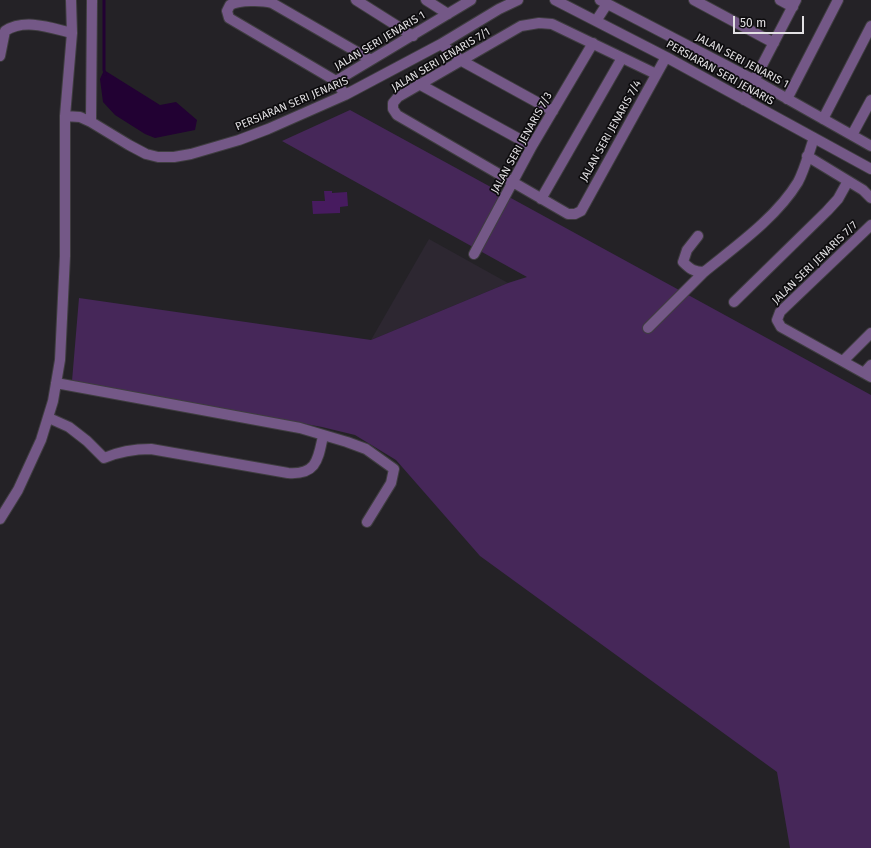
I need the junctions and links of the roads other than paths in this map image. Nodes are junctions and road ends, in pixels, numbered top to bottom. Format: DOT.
graph roads {
  1 [pos="71,0"];
  2 [pos="92,0"];
  3 [pos="356,0"];
  4 [pos="426,0"];
  5 [pos="471,0"];
  6 [pos="518,0"];
  7 [pos="555,0"];
  8 [pos="694,0"];
  9 [pos="780,0"];
  10 [pos="838,0"];
  11 [pos="603,2"];
  12 [pos="794,3"];
  13 [pos="448,14"];
  14 [pos="596,21"];
  15 [pos="871,26"];
  16 [pos="72,33"];
  17 [pos="413,36"];
  18 [pos="593,43"];
  19 [pos="774,43"];
  20 [pos="441,44"];
  21 [pos="0,56"];
  22 [pos="666,57"];
  23 [pos="622,58"];
  24 [pos="371,60"];
  25 [pos="462,61"];
  26 [pos="656,74"];
  27 [pos="754,80"];
  28 [pos="336,81"];
  29 [pos="419,84"];
  30 [pos="345,95"];
  31 [pos="787,99"];
  32 [pos="744,100"];
  33 [pos="871,100"];
  34 [pos="553,111"];
  35 [pos="65,116"];
  36 [pos="823,119"];
  37 [pos="91,122"];
  38 [pos="852,135"];
  39 [pos="814,138"];
  40 [pos="532,146"];
  41 [pos="871,146"];
  42 [pos="807,156"];
  43 [pos="871,169"];
  44 [pos="848,181"];
  45 [pos="513,182"];
  46 [pos="871,198"];
  47 [pos="541,199"];
  48 [pos="575,214"];
  49 [pos="871,225"];
  50 [pos="698,236"];
  51 [pos="474,254"];
  52 [pos="704,272"];
  53 [pos="734,302"];
  54 [pos="648,328"];
  55 [pos="871,333"];
  56 [pos="843,361"];
  57 [pos="869,372"];
  58 [pos="56,383"];
  59 [pos="49,418"];
  60 [pos="323,436"];
  61 [pos="0,519"];
  62 [pos="367,522"];
  1 -- 16 [label="street"];
  2 -- 37 [label="street"];
  3 -- 17 [label="street"];
  4 -- 13 [label="street"];
  5 -- 13 [label="street, JALAN SERI JENARIS 1"];
  6 -- 20 [label="street, PERSIARAN SERI JENARIS"];
  7 -- 14 [label="street, PERSIARAN SERI JENARIS"];
  8 -- 19 [label="street"];
  9 -- 12 [label="street"];
  10 -- 31 [label="street"];
  11 -- 14 [label="street"];
  11 -- 27 [label="street, JALAN SERI JENARIS 1"];
  12 -- 19 [label="street"];
  13 -- 17 [label="street, JALAN SERI JENARIS 1"];
  14 -- 22 [label="street, PERSIARAN SERI JENARIS"];
  15 -- 36 [label="street"];
  16 -- 21 [label="street"];
  16 -- 35 [label="street"];
  17 -- 24 [label="street, JALAN SERI JENARIS 1"];
  18 -- 23 [label="street, JALAN SERI JENARIS 7/1"];
  18 -- 25 [label="street, JALAN SERI JENARIS 7/1"];
  18 -- 34 [label="street, JALAN SERI JENARIS 7/3"];
  19 -- 27 [label="street"];
  20 -- 25 [label="street"];
  20 -- 30 [label="street, PERSIARAN SERI JENARIS"];
  22 -- 26 [label="street, JALAN SERI JENARIS 7/4"];
  22 -- 32 [label="street, PERSIARAN SERI JENARIS"];
  23 -- 26 [label="street, JALAN SERI JENARIS 7/1"];
  23 -- 47 [label="street"];
  24 -- 28 [label="street, JALAN SERI JENARIS 1"];
  24 -- 28 [label="street"];
  25 -- 29 [label="street, JALAN SERI JENARIS 7/1"];
  25 -- 34 [label="street"];
  26 -- 48 [label="street, JALAN SERI JENARIS 7/4"];
  27 -- 31 [label="street, JALAN SERI JENARIS 1"];
  27 -- 32 [label="street"];
  28 -- 30 [label="street, JALAN SERI JENARIS 1"];
  29 -- 40 [label="street"];
  29 -- 45 [label="street, JALAN SERI JENARIS 7/1"];
  30 -- 37 [label="street, PERSIARAN SERI JENARIS"];
  31 -- 36 [label="street, JALAN SERI JENARIS 1"];
  32 -- 39 [label="street, PERSIARAN SERI JENARIS"];
  33 -- 38 [label="street"];
  34 -- 40 [label="street, JALAN SERI JENARIS 7/3"];
  35 -- 37 [label="street, PERSIARAN SERI JENARIS"];
  35 -- 58 [label="street"];
  36 -- 38 [label="street, JALAN SERI JENARIS 1"];
  38 -- 41 [label="street, JALAN SERI JENARIS 1"];
  39 -- 42 [label="street"];
  39 -- 43 [label="street, PERSIARAN SERI JENARIS"];
  40 -- 45 [label="street, JALAN SERI JENARIS 7/3"];
  42 -- 44 [label="street"];
  42 -- 52 [label="street"];
  44 -- 46 [label="street"];
  44 -- 53 [label="street"];
  45 -- 47 [label="street, JALAN SERI JENARIS 7/1"];
  45 -- 51 [label="street, JALAN SERI JENARIS 7/3"];
  47 -- 48 [label="street, JALAN SERI JENARIS 7/1"];
  49 -- 56 [label="street, JALAN SERI JENARIS 7/7"];
  50 -- 52 [label="street"];
  52 -- 54 [label="street"];
  55 -- 56 [label="street"];
  56 -- 57 [label="street"];
  58 -- 59 [label="street"];
  58 -- 60 [label="street"];
  59 -- 60 [label="street"];
  59 -- 61 [label="street"];
  60 -- 62 [label="street"];
}
